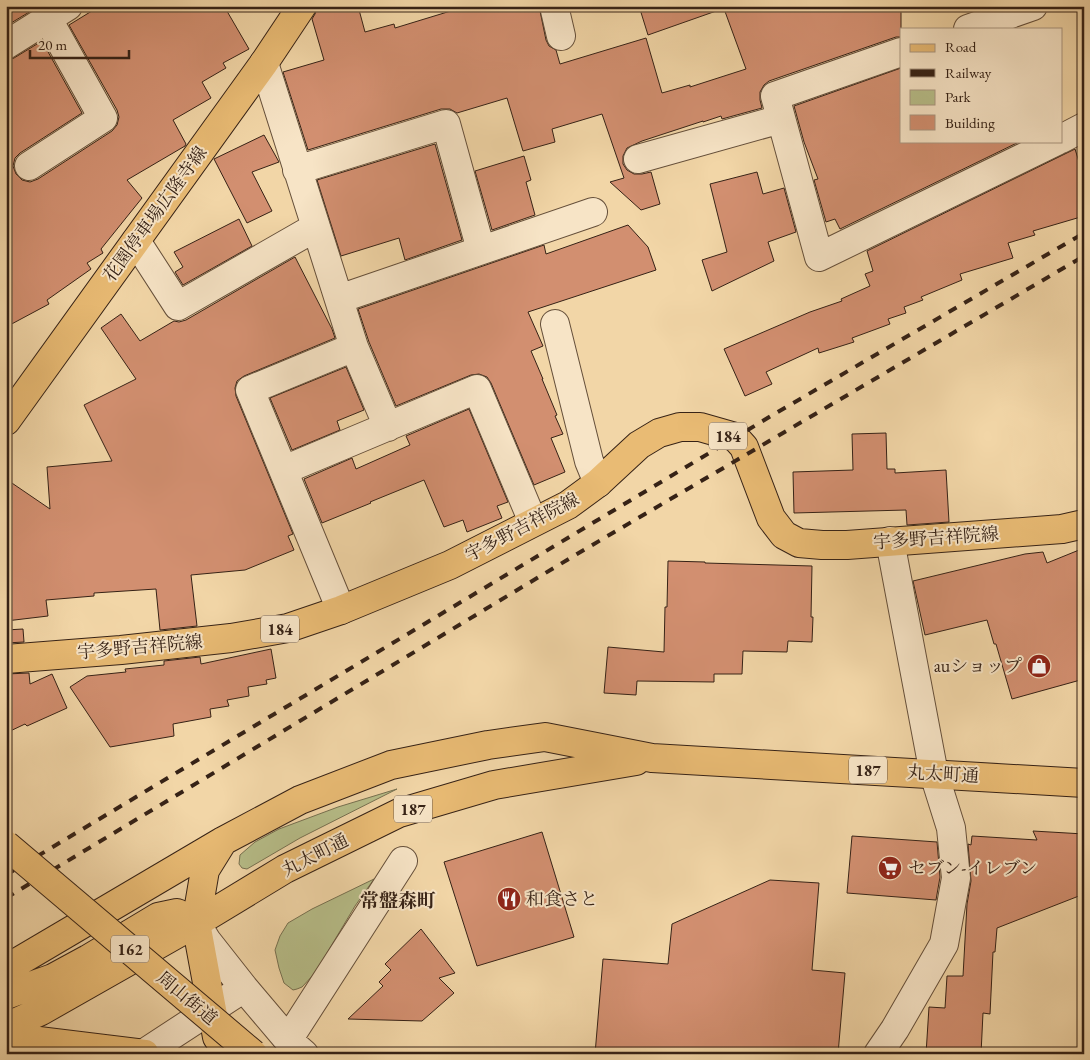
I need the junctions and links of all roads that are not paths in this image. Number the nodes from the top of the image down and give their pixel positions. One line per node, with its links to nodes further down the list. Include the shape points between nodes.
1 (302, 6): 9 (main road, 花園停車場広隆寺線)
2 (554, 6): 6 (street)
3 (1033, 6): 5 (street)
4 (58, 13): 7 (street); 15 (street, via 103,118)
5 (971, 28)
6 (561, 36)
7 (6, 45)
8 (900, 52): 10 (street, via 775,96)
9 (264, 63): 16 (street); 19 (main road, 花園停車場広隆寺線)
10 (781, 119): 13 (street, via 819,257); 14 (street)
11 (1084, 128): 12 (street)
12 (1062, 139)
13 (1055, 142)
14 (638, 159)
15 (29, 166)
16 (297, 170): 18 (street); 20 (street, via 446,124)
17 (593, 212): 20 (street)
18 (316, 226): 19 (street, via 178,306); 21 (street)
19 (136, 241): 24 (main road, 花園停車場広隆寺線)
20 (481, 250): 21 (street)
21 (339, 299): 23 (street)
22 (555, 324): 27 (street, via 589,461)
23 (354, 347): 25 (street); 26 (street, via 250,390)
24 (7, 416)
25 (388, 427): 26 (street); 28 (street, via 477,389)
26 (284, 470): 31 (street)
27 (598, 483): 28 (main road, 宇多野吉祥院線 / 184, via 568,505); 30 (main road, 宇多野吉祥院線 / 184, via 639,445 659,433 680,426 700,427 734,438 744,448 771,518 784,534 799,543 822,545)
28 (533, 522): 31 (main road, 宇多野吉祥院線 / 184, via 450,565)
29 (1084, 524): 30 (main road, 宇多野吉祥院線 / 184, via 1062,529)
30 (890, 541): 34 (street)
31 (342, 610): 32 (main road, 宇多野吉祥院線 / 184, via 288,628 231,638)
32 (6, 659)
33 (652, 758): 34 (main road, 丸太町通 / 187); 36 (main road, 丸太町通 / 187, via 545,737 488,745 391,765 300,800); 39 (main road, 丸太町通 / 187, via 494,785 399,813 285,869)
34 (934, 774): 35 (main road, 丸太町通 / 187); 50 (street, via 951,828 956,878 944,944 896,1029)
35 (1084, 782)
36 (223, 841): 39 (main road, via 205,870); 40 (main road, 丸太町通 / 187)
37 (6, 845): 49 (main road, 周山街道 / 162, bridge)
38 (403, 862): 46 (street)
39 (196, 923): 41 (street); 42 (main road, via 177,914 158,917 53,978); 43 (main road); 44 (main road, 丸太町通 / 187, via 41,1012)
40 (6, 968)
41 (244, 988): 43 (street); 46 (street)
42 (6, 995)
43 (212, 1009): 47 (street); 48 (main road, via 218,1037)
44 (6, 1027)
45 (6, 1038): 47 (main road)
46 (296, 1047)
47 (144, 1054)
48 (228, 1054)
49 (253, 1054)
50 (878, 1054)

